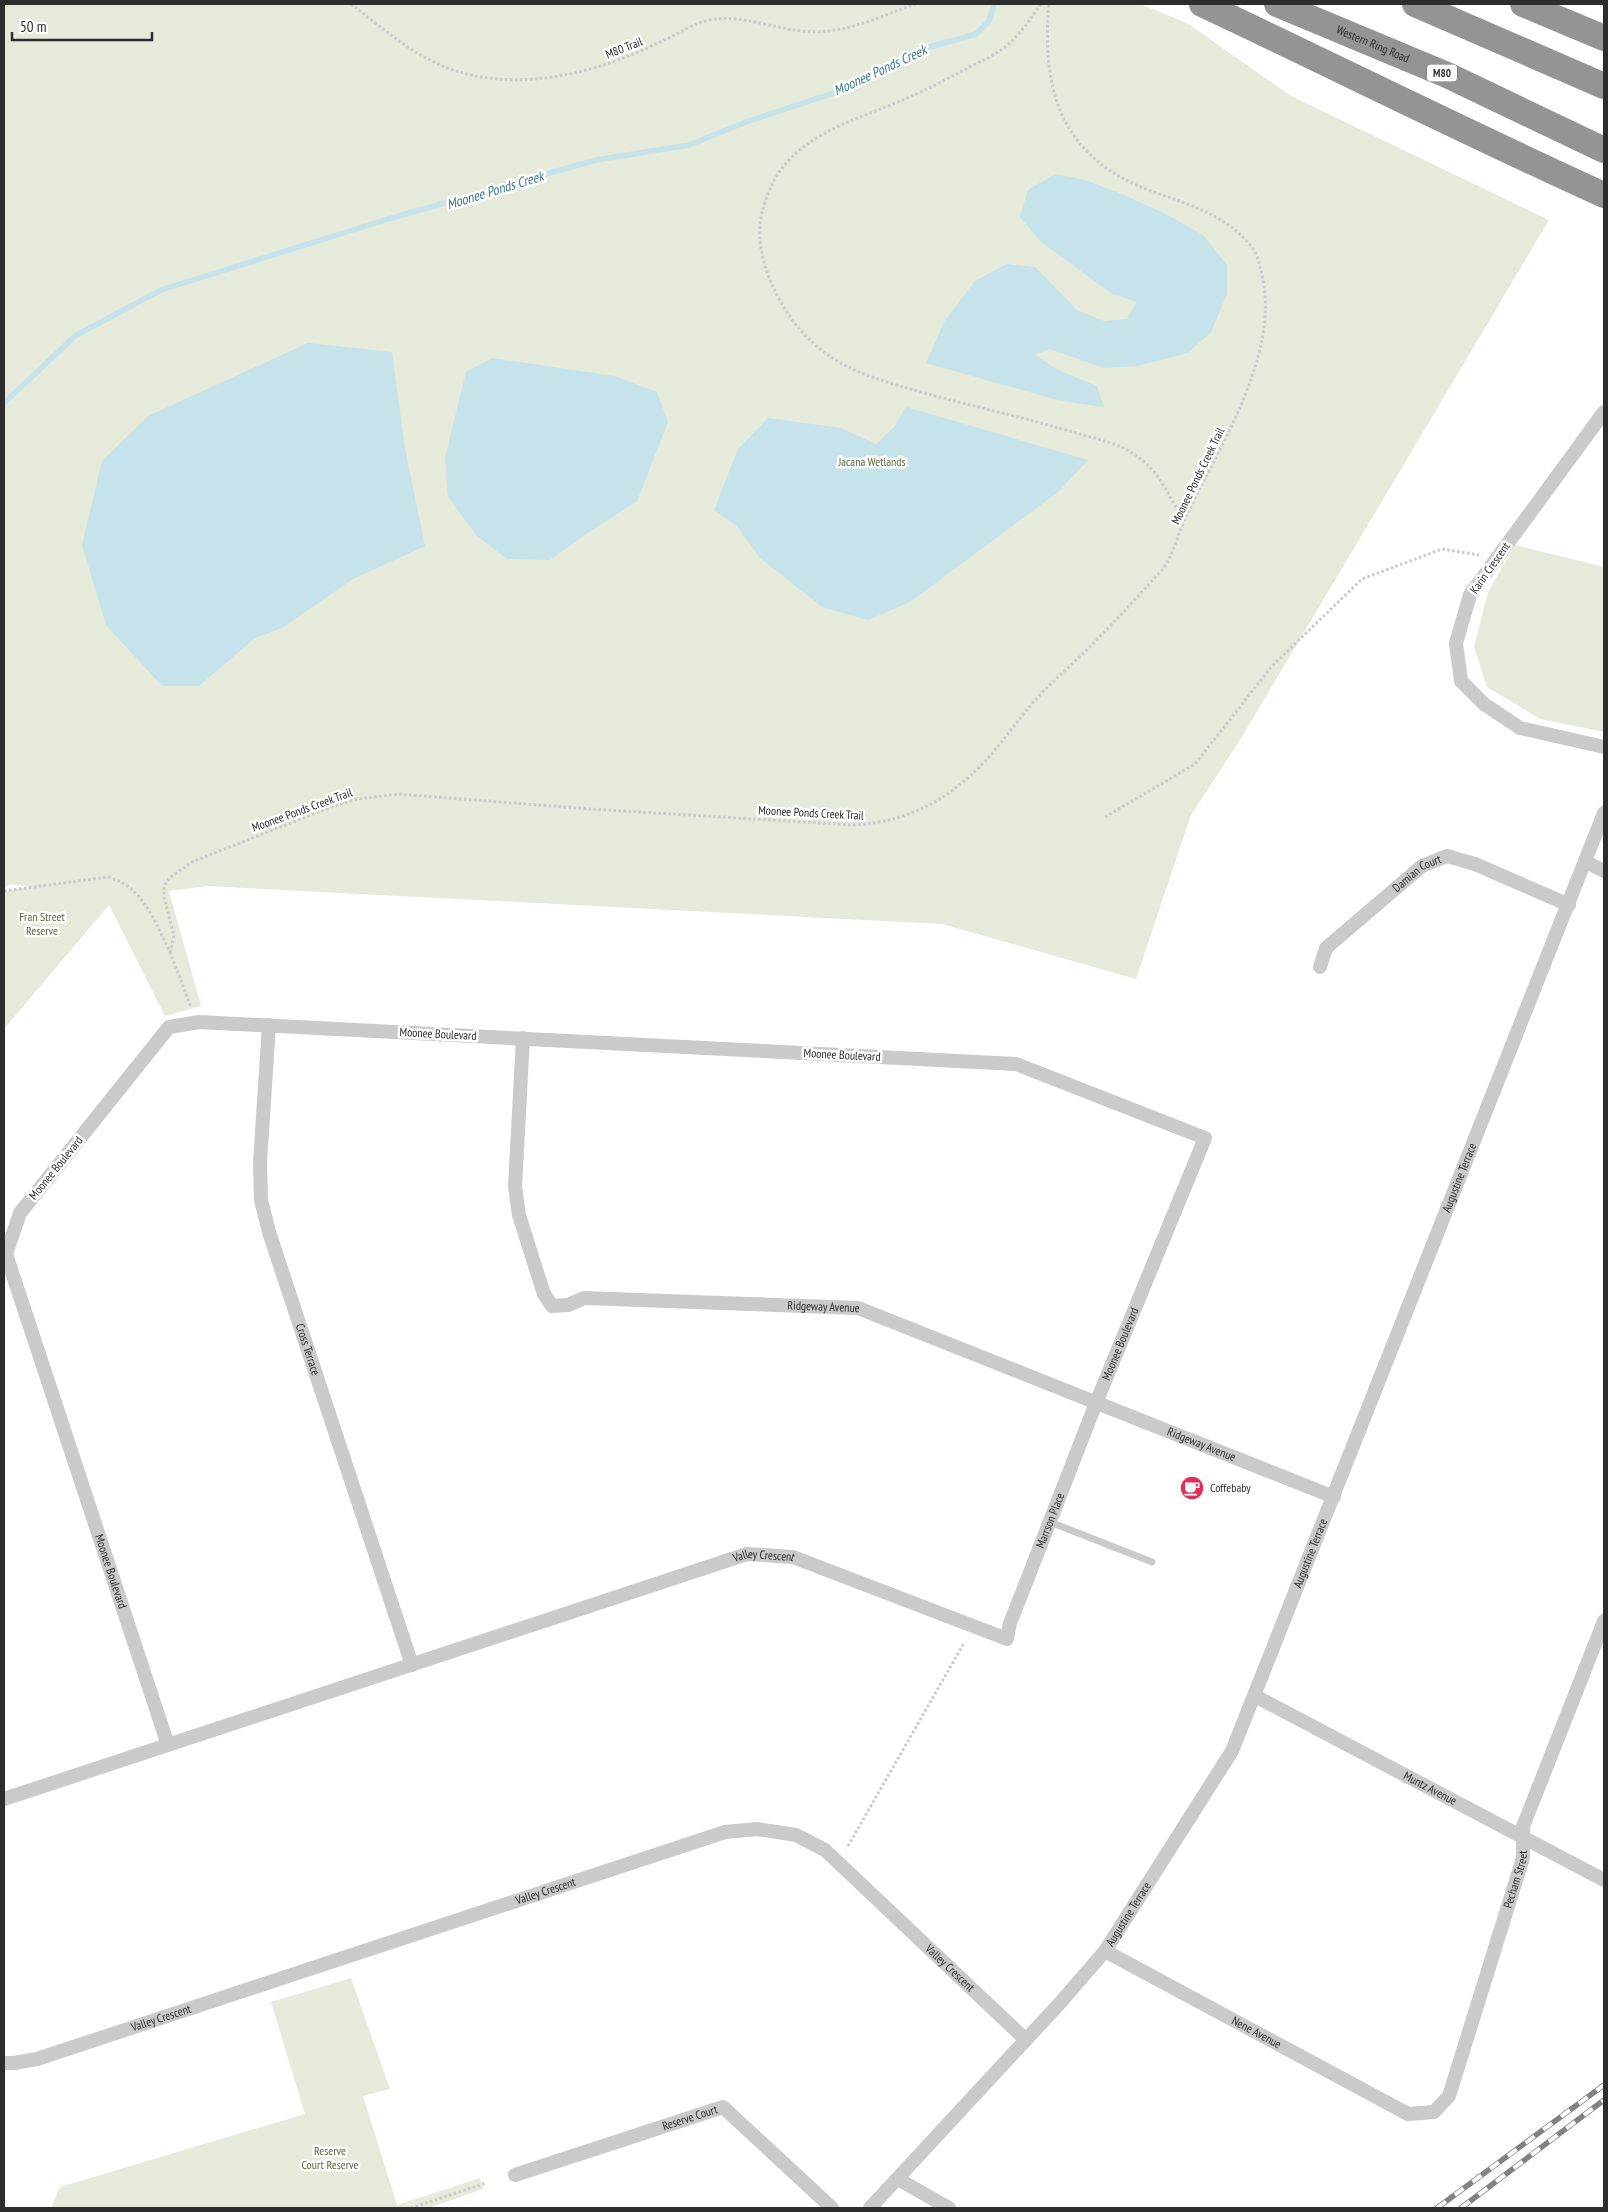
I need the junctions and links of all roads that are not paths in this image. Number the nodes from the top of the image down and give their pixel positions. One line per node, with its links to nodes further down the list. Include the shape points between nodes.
1 (1202, 4): 8 (highway)
2 (1277, 4): 7 (highway, Western Ring Road / M80, via 1447,75)
3 (1415, 4): 6 (highway)
4 (1523, 4): 5 (highway)
5 (1604, 38)
6 (1604, 86)
7 (1604, 150)
8 (1604, 195)
9 (1604, 412): 10 (street, Karin Crescent, via 1470,595 1456,643 1461,681 1484,704 1520,728)
10 (1604, 746)
11 (1604, 813): 12 (street, Augustine Terrace)
12 (1586, 862): 13 (street); 14 (street, Augustine Terrace)
13 (1604, 871)
14 (1569, 905): 15 (street, Damian Court, via 1475,864 1447,856 1422,866 1326,948); 19 (street, Augustine Terrace)
15 (1320, 968)
16 (268, 1025): 17 (street, Moonee Boulevard); 24 (street, Cross Terrace, via 260,1162 261,1200); 26 (street, Moonee Boulevard, via 199,1022 169,1027 20,1212 6,1254)
17 (523, 1038): 18 (street, Ridgeway Avenue, via 515,1186 519,1216 534,1266 552,1306 568,1305 584,1298 858,1308); 18 (street, Moonee Boulevard, via 1016,1064 1205,1138)
18 (1096, 1403): 19 (street, Ridgeway Avenue); 20 (street, Marrson Place)
19 (1334, 1497): 25 (street, Augustine Terrace)
20 (1050, 1522): 21 (lane); 23 (street, Marrson Place, via 1010,1623)
21 (1152, 1562)
22 (1604, 1621): 28 (street, Pecham Street, via 1526,1819)
23 (1007, 1639): 24 (street, Valley Crescent, via 793,1557 747,1554)
24 (412, 1665): 26 (street, Valley Crescent)
25 (1255, 1696): 28 (street, Muntz Avenue); 30 (street, Augustine Terrace, via 1232,1751)
26 (168, 1745): 27 (street, Valley Crescent)
27 (4, 1799)
28 (1524, 1839): 29 (street, Muntz Avenue); 33 (street, Pecham Street, via 1523,1858 1449,2096 1434,2112)
29 (1604, 1880)
30 (1105, 1951): 31 (street, Augustine Terrace); 33 (street, Nene Avenue)
31 (1026, 2040): 32 (street, Valley Crescent, via 825,1850 796,1835 757,1828 715,1835 37,2059); 35 (street, Augustine Terrace)
32 (4, 2063)
33 (1408, 2114)
34 (515, 2175): 36 (street, Reserve Court, via 722,2107)
35 (898, 2179): 37 (street, Augustine Terrace); 38 (street)
36 (832, 2208)
37 (870, 2208)
38 (949, 2208)

